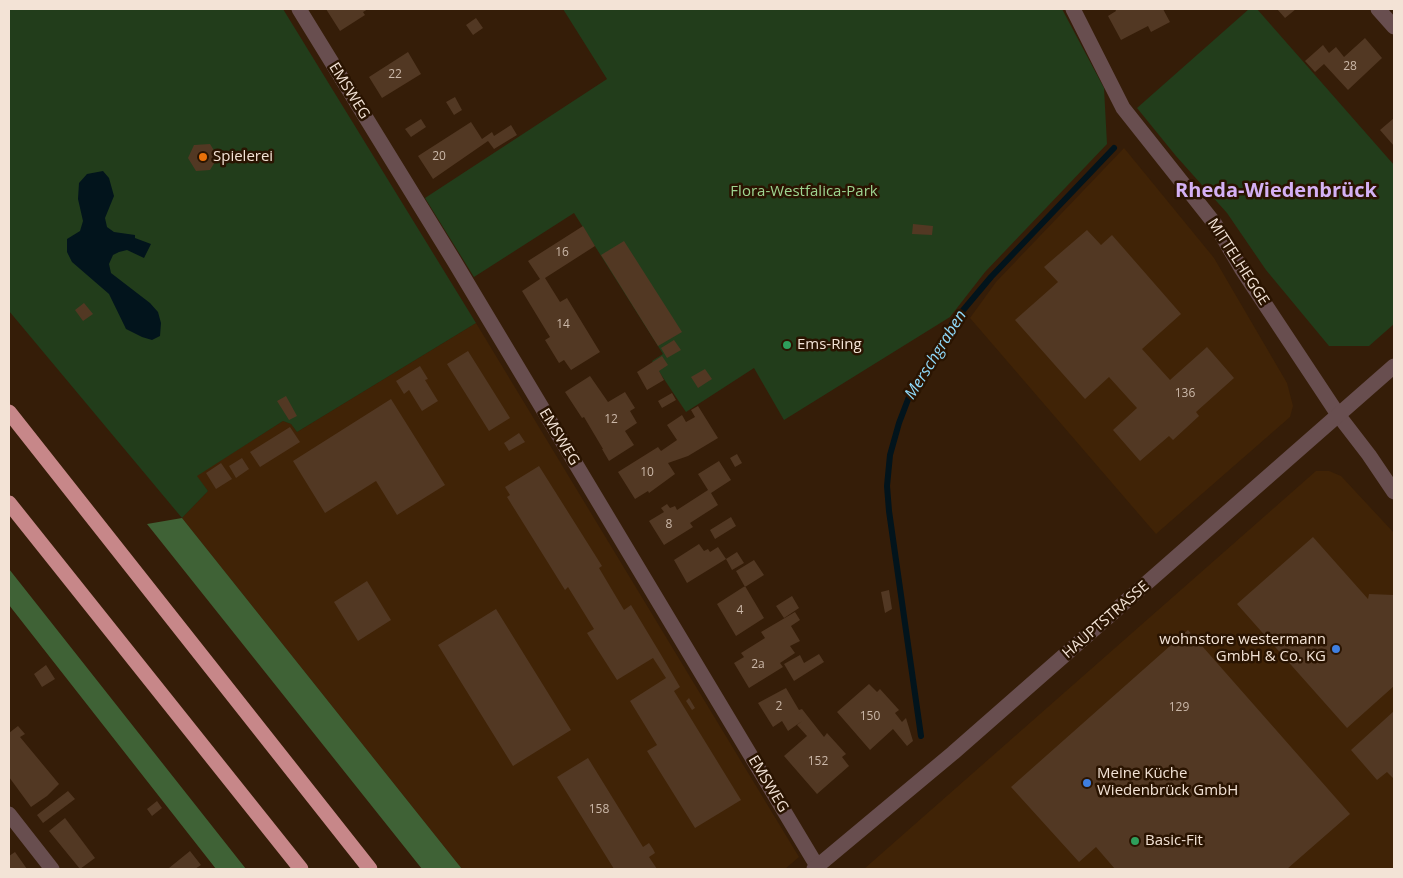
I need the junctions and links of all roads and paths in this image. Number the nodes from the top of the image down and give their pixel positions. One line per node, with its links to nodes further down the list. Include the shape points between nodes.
1 (299, 9): 11 (street, EMSWEG, via 454,261)
2 (1073, 9): 7 (street, MITTELHEGGE, via 1124,108 1215,224)
3 (1378, 9): 4 (street)
4 (1394, 27)
5 (1394, 366): 7 (street, HAUPTSTRASSE)
6 (9, 412): 14 (highway)
7 (1339, 416): 8 (street, MITTELHEGGE); 11 (street, HAUPTSTRASSE, via 953,753)
8 (1394, 492)
9 (9, 503): 13 (highway)
10 (9, 814): 12 (street)
11 (816, 868)
12 (52, 869)
13 (301, 869)
14 (370, 869)

